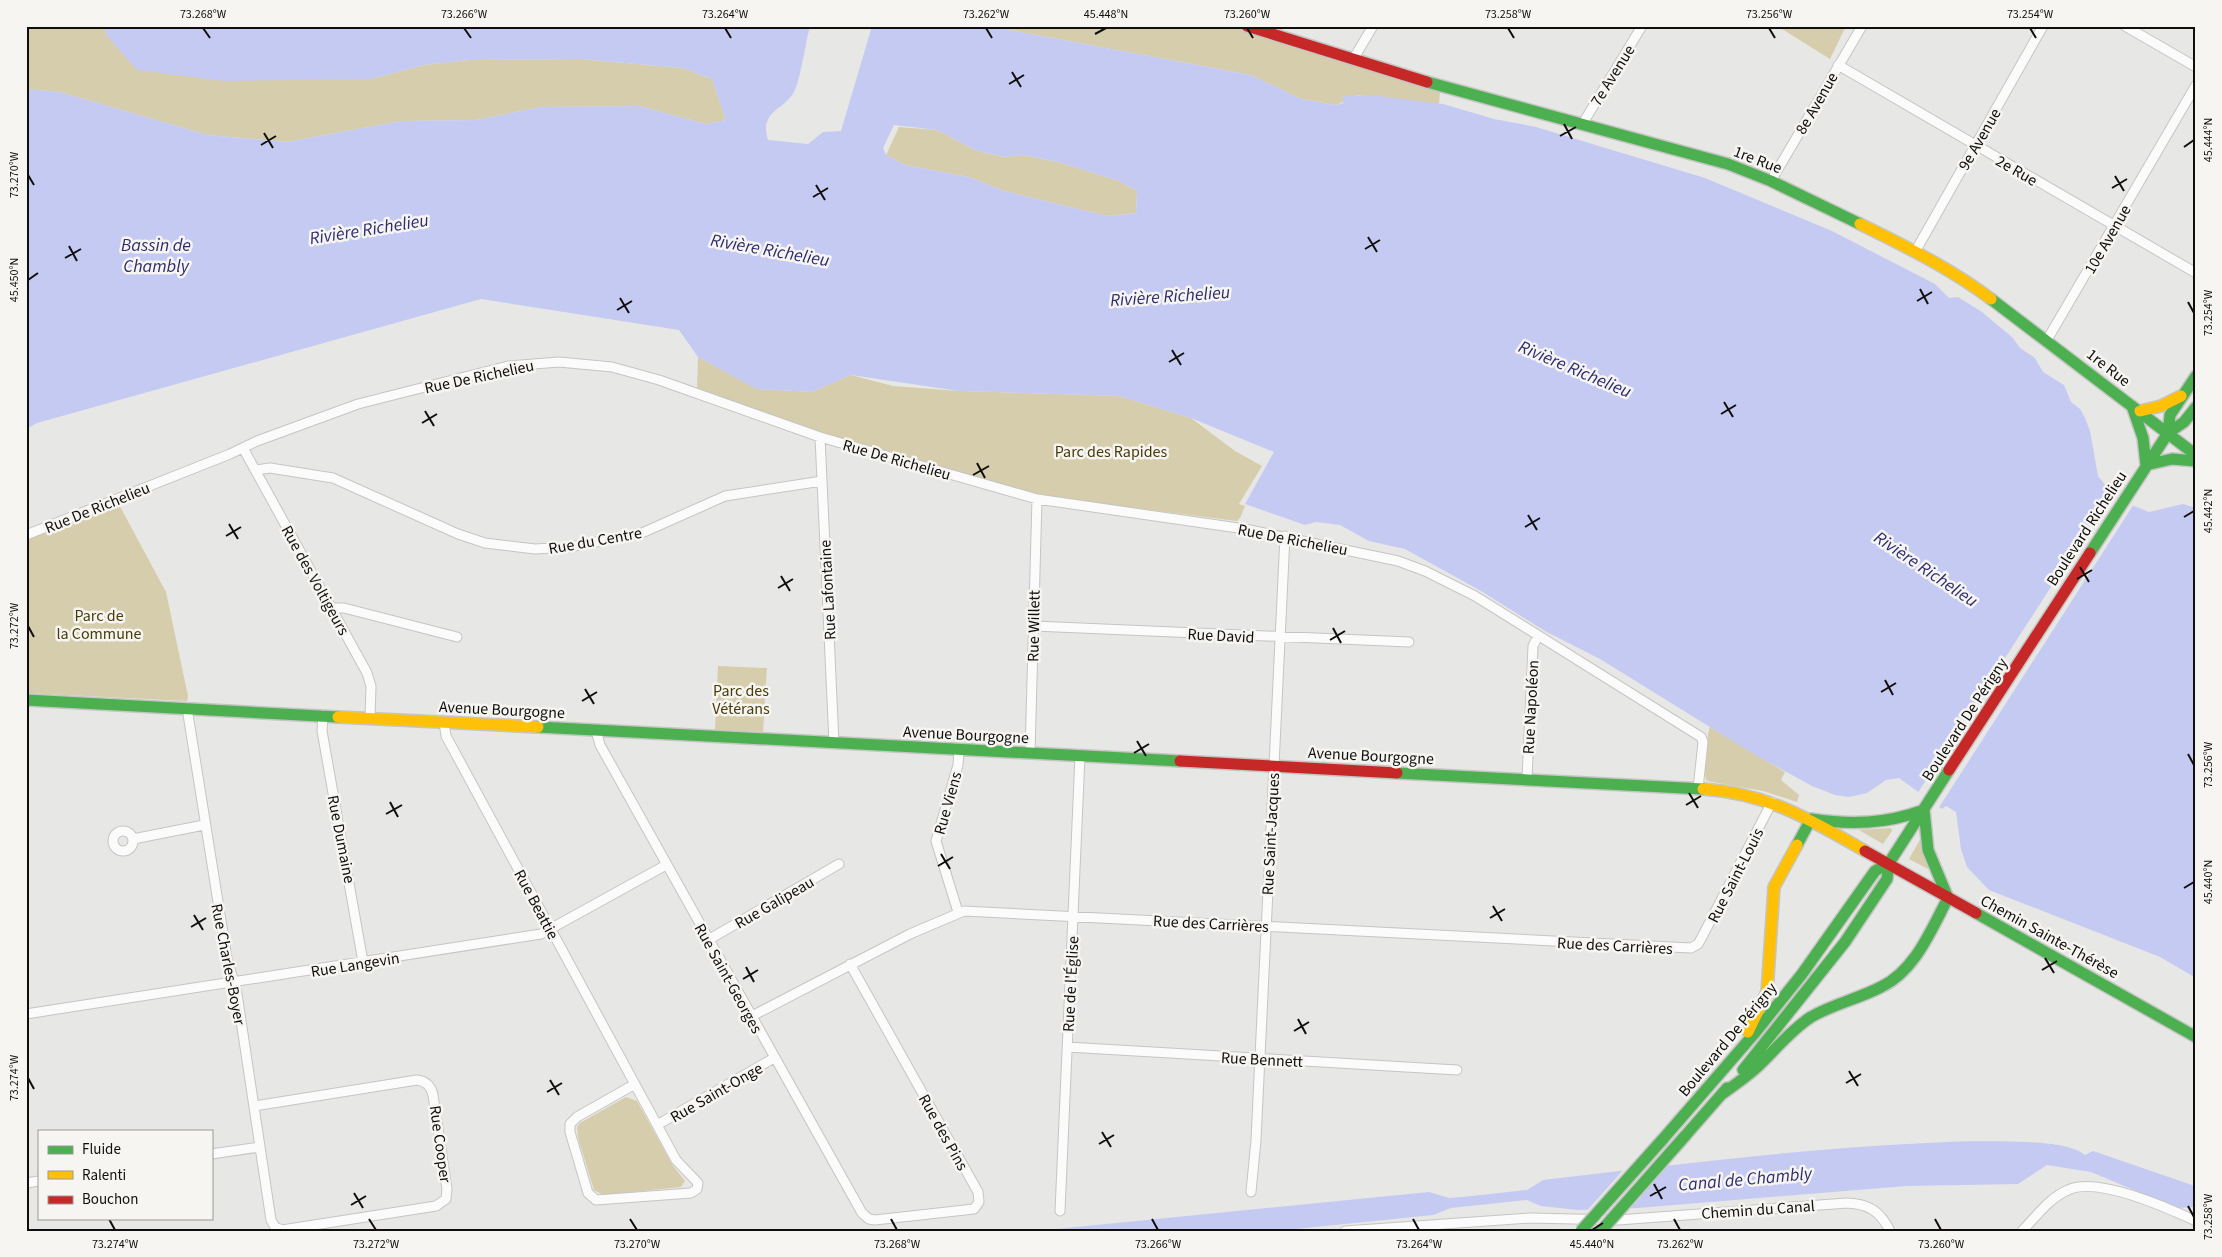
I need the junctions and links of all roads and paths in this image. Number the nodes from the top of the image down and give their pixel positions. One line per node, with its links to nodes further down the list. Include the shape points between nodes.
1 (1247, 26): 7 (street, 1re Rue)
2 (1373, 26): 7 (street)
3 (1642, 26): 11 (street, 7e Avenue)
4 (1862, 26): 8 (street, 8e Avenue)
5 (2043, 26): 12 (street, 9e Avenue)
6 (2125, 26): 9 (street)
7 (1354, 58): 11 (street, 1re Rue, via 1436,85)
8 (1838, 65): 12 (street, 2e Rue); 13 (street, 8e Avenue)
9 (2196, 67)
10 (2196, 85): 14 (street, 10e Avenue)
11 (1583, 123): 13 (street, 1re Rue, via 1728,164)
12 (1975, 146): 14 (street, 2e Rue); 15 (street, 9e Avenue)
13 (1771, 180): 15 (street, 1re Rue)
14 (2115, 226): 16 (street, 2e Rue); 17 (street, 10e Avenue)
15 (1915, 252): 17 (street, 1re Rue, via 1982,291)
16 (2196, 273)
17 (2047, 340): 21 (street, 1re Rue)
18 (2196, 376): 19 (street, Boulevard Richelieu)
19 (2184, 395): 21 (street, via 2161,406); 22 (street, Boulevard Richelieu, via 2170,415)
20 (2196, 407): 22 (street, Boulevard Richelieu, via 2184,422)
21 (2136, 408): 22 (street, 1re Rue); 27 (street)
22 (2168, 433): 25 (street, 1re Rue); 27 (street, Boulevard Richelieu)
23 (820, 437): 24 (street, Rue De Richelieu, via 625,370 589,363 545,362 508,366 358,404); 29 (street, Rue Lafontaine); 30 (street, Rue De Richelieu)
24 (243, 448): 28 (street, Rue des Voltigeurs); 31 (street, Rue De Richelieu)
25 (2196, 455)
26 (2196, 461): 27 (street, via 2172,459)
27 (2146, 465): 39 (street, Boulevard Richelieu)
28 (256, 470): 29 (street, Rue du Centre, via 270,468 333,478 458,534 485,543 535,550 570,547 642,533 725,496); 33 (street, Rue des Voltigeurs)
29 (822, 482): 46 (street, Rue Lafontaine)
30 (1036, 499): 32 (street, Rue De Richelieu); 34 (street, Rue Willett)
31 (26, 535)
32 (1285, 536): 35 (street, Rue De Richelieu, via 1414,566 1475,596); 37 (street, Rue Saint-Jacques)
33 (331, 608): 36 (street, via 344,608); 43 (street, Rue des Voltigeurs, via 370,679)
34 (1034, 626): 37 (street, Rue David); 48 (street, Rue Willett)
35 (1538, 636): 51 (street, Rue Napoléon, via 1533,646); 52 (street, Rue De Richelieu, via 1701,737)
36 (457, 637)
37 (1280, 638): 38 (street, Rue David); 50 (street, Rue Saint-Jacques)
38 (1409, 642)
39 (2033, 642): 54 (street, Boulevard De Périgny)
40 (26, 700): 41 (street, Avenue Bourgogne)
41 (187, 708): 42 (street, Avenue Bourgogne); 56 (street, Rue Charles-Boyer)
42 (323, 715): 43 (street, Avenue Bourgogne); 68 (street, Rue Dumaine, via 322,731)
43 (370, 718): 44 (street, Avenue Bourgogne)
44 (444, 722): 45 (street, Avenue Bourgogne); 65 (street, Rue Beattie, via 446,736)
45 (596, 730): 46 (street, Avenue Bourgogne); 60 (street, Rue Saint-Georges, via 600,745)
46 (834, 743): 47 (street, Avenue Bourgogne)
47 (959, 750): 48 (street, Avenue Bourgogne); 62 (street, Rue Viens, via 958,765 936,841)
48 (1030, 753): 49 (street, Avenue Bourgogne)
49 (1080, 756): 50 (street, Avenue Bourgogne); 63 (street, Rue de l'Église)
50 (1274, 766): 51 (street, Avenue Bourgogne); 64 (street, Rue Saint-Jacques)
51 (1528, 779): 52 (street, Avenue Bourgogne)
52 (1698, 788): 53 (street, Avenue Bourgogne)
53 (1772, 802): 55 (street, Avenue Bourgogne); 67 (street, Rue Saint-Louis)
54 (1924, 810): 55 (street, via 1894,821 1871,824); 58 (street, Boulevard De Périgny); 61 (street, via 1930,857)
55 (1811, 819): 58 (street, Avenue Bourgogne); 75 (street, via 1774,887 1767,992)
56 (204, 825): 57 (street); 70 (street, Rue Charles-Boyer, via 227,958)
57 (133, 839)
58 (1889, 863): 61 (street, Chemin Sainte-Thérèse); 75 (street, Boulevard De Périgny, via 1875,871 1802,974); 80 (street, Boulevard De Périgny, via 1888,879 1845,942)
59 (839, 864): 66 (street, Rue Galipeau)
60 (666, 865): 65 (street, Rue Langevin); 66 (street, Rue Saint-Georges)
61 (1948, 898): 73 (street, Chemin Sainte-Thérèse); 80 (street, via 1917,954 1902,973 1882,987 1831,1006 1810,1018 1754,1070)
62 (958, 912): 63 (street, Rue des Carrières); 69 (street, Rue des Carrières)
63 (1073, 916): 64 (street, Rue des Carrières); 74 (street, Rue de l'Église)
64 (1266, 926): 67 (street, Rue des Carrières, via 1680,948); 77 (street, Rue Saint-Jacques)
65 (551, 930): 68 (street, Rue Langevin, via 529,937); 79 (street, Rue Beattie)
66 (708, 940): 72 (street, Rue Saint-Georges)
67 (1695, 946)
68 (363, 962): 70 (street, Rue Langevin)
69 (850, 964): 72 (street, Rue des Carrières); 87 (street, Rue des Pins, via 979,1197 977,1207 967,1211)
70 (235, 982): 71 (street, Rue Langevin); 81 (street, Rue Charles-Boyer)
71 (26, 1014)
72 (752, 1016): 76 (street, Rue Saint-Georges)
73 (2196, 1037)
74 (1067, 1047): 77 (street, Rue Bennett); 86 (street, Rue de l'Église)
75 (1734, 1057): 91 (street, Boulevard De Périgny, bridge)
76 (774, 1058): 82 (street, Rue Saint-Onge); 87 (street, Rue Saint-Georges, via 860,1210)
77 (1259, 1059): 78 (street, Rue Bennett); 85 (street, Rue Saint-Jacques)
78 (1457, 1070)
79 (636, 1084): 82 (street, Rue Beattie); 82 (street, Rue Beattie, via 570,1124 586,1184 593,1198 614,1200 686,1193 697,1189 696,1179 680,1165)
80 (1722, 1094): 92 (street, Boulevard De Périgny, bridge)
81 (254, 1106): 83 (street, Rue Charles-Boyer); 88 (street, Rue Cooper, via 417,1080 429,1085 448,1193 436,1206 282,1230)
82 (657, 1125)
83 (260, 1147): 84 (street); 88 (street, Rue Charles-Boyer)
84 (212, 1154)
85 (1251, 1192)
86 (1060, 1211)
87 (871, 1219)
88 (271, 1220)
89 (2196, 1221): 94 (street, via 2128,1195 2101,1188 2078,1187 2056,1197)
90 (1345, 1231): 93 (street, Chemin du Canal, via 1527,1218 1618,1220 1847,1203 1873,1209)
91 (1581, 1231)
92 (1601, 1231)
93 (1890, 1231)
94 (2022, 1231)

